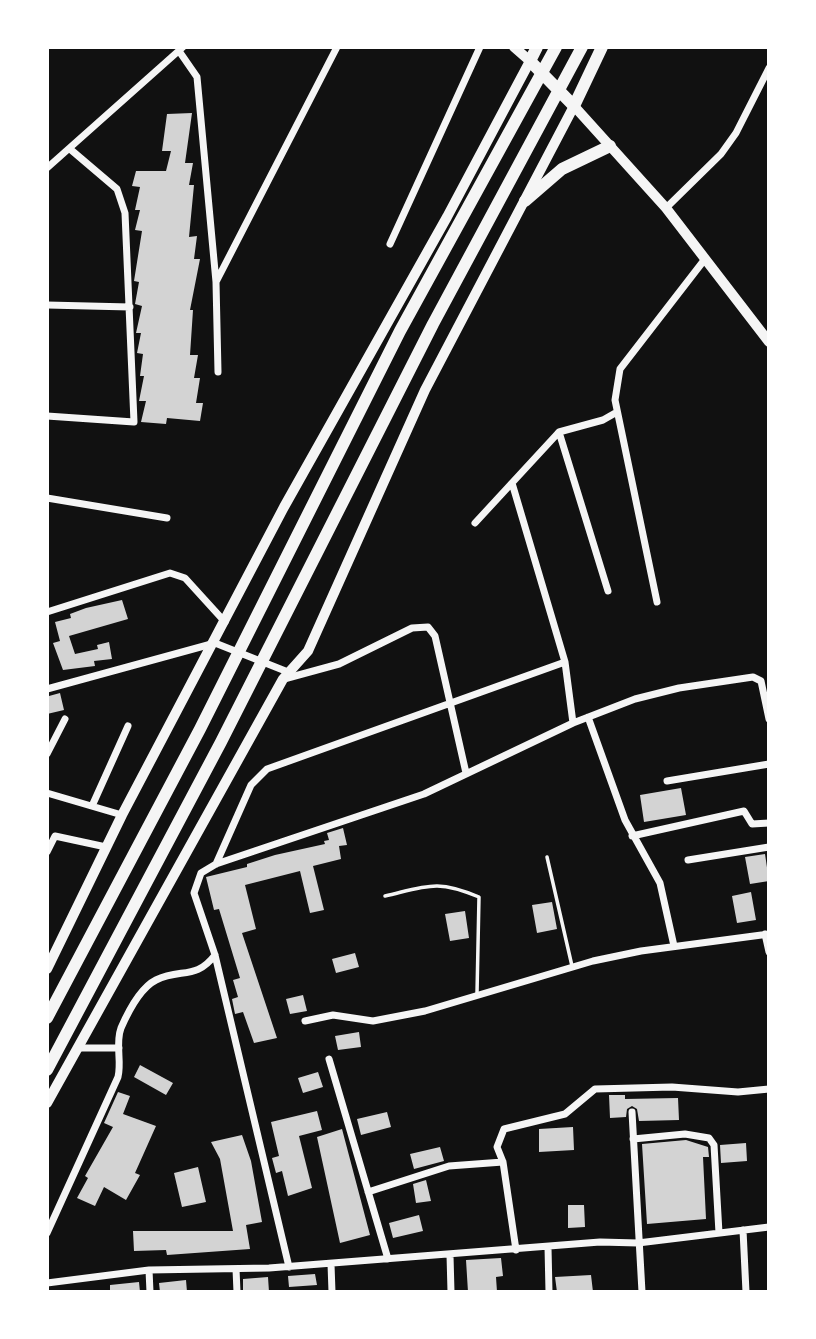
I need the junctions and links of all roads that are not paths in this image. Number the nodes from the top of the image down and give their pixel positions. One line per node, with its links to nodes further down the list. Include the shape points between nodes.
1 (337, 47): 19 (street)
2 (480, 47): 17 (street)
3 (514, 47): 9 (main road)
4 (537, 47): 9 (highway)
5 (556, 47): 69 (highway, via 400,331 200,729)
6 (582, 47): 74 (highway, via 433,324 221,742)
7 (602, 47): 11 (highway)
8 (181, 49): 13 (street); 19 (street, via 197,77)
9 (530, 61): 11 (highway); 34 (main road)
10 (769, 68): 16 (street, via 728,144)
11 (574, 106): 12 (main road); 15 (main road)
12 (610, 146): 15 (highway, via 562,169); 16 (main road)
13 (70, 149): 14 (street); 21 (street, via 117,189 125,213)
14 (47, 169)
15 (525, 201): 37 (main road, via 425,390 308,651)
16 (666, 208): 18 (main road)
17 (390, 244)
18 (705, 259): 22 (main road); 24 (street, via 620,369)
19 (216, 282): 23 (street)
20 (47, 305): 21 (street)
21 (130, 307): 25 (street, via 134,422)
22 (769, 342)
23 (218, 372)
24 (617, 412): 26 (street); 32 (street)
25 (47, 416)
26 (559, 432): 27 (street); 31 (street)
27 (512, 483): 30 (street); 36 (street)
28 (47, 498): 29 (street)
29 (167, 518)
30 (475, 523)
31 (608, 591)
32 (657, 602)
33 (47, 612): 34 (street, via 170,573 184,578)
34 (225, 622): 35 (main road)
35 (215, 643): 37 (street); 38 (street); 52 (main road)
36 (565, 662): 39 (street); 44 (street)
37 (286, 675): 39 (street, via 339,664 422,626 435,636); 71 (main road)
38 (47, 689)
39 (450, 701): 48 (street); 60 (street, via 267,769 251,785)
40 (767, 706): 41 (street, via 761,681 745,676 635,699); 43 (street)
41 (587, 717): 44 (street); 54 (street)
42 (65, 719): 46 (street)
43 (769, 719)
44 (573, 723): 48 (street)
45 (128, 726): 51 (street)
46 (47, 754)
47 (769, 764): 49 (street)
48 (466, 774): 60 (street, via 424,794)
49 (667, 781)
50 (47, 793): 51 (street)
51 (92, 806): 52 (street)
52 (122, 815): 55 (main road)
53 (769, 823): 54 (street, via 752,824 744,811)
54 (632, 836): 63 (street, via 660,883)
55 (107, 847): 57 (street, via 55,836); 67 (main road)
56 (769, 847): 59 (street)
57 (47, 852)
58 (547, 857): 66 (lane)
59 (688, 860)
60 (216, 864): 65 (street, via 201,873 194,893)
61 (384, 896): 68 (lane, via 436,884 478,897)
62 (767, 934): 63 (street); 64 (street)
63 (674, 946): 66 (street)
64 (769, 952)
65 (215, 955): 72 (street, via 205,968 169,976 145,988 121,1028); 91 (street)
66 (572, 967): 68 (street)
67 (47, 969)
68 (477, 995): 70 (street, via 373,1021 333,1015)
69 (47, 1018)
70 (305, 1021)
71 (77, 1048): 72 (street); 76 (main road)
72 (119, 1048): 83 (street, via 118,1077)
73 (329, 1059): 80 (street)
74 (47, 1070)
75 (769, 1089): 79 (street, via 594,1089 565,1114 503,1129 497,1147)
76 (47, 1103)
77 (632, 1112): 78 (street)
78 (633, 1139): 84 (street, via 685,1134 709,1138 714,1145); 85 (street)
79 (503, 1162): 80 (street, via 449,1166); 87 (street)
80 (368, 1192): 89 (street)
81 (769, 1227): 82 (street)
82 (743, 1230): 84 (street); 101 (street)
83 (47, 1233)
84 (719, 1233): 85 (street)
85 (638, 1242): 86 (street); 100 (street)
86 (548, 1247): 87 (street); 99 (street)
87 (516, 1250): 88 (street)
88 (450, 1255): 89 (street); 98 (street)
89 (388, 1259): 90 (street)
90 (331, 1264): 91 (street); 97 (street)
91 (289, 1267): 92 (street)
92 (236, 1269): 93 (street); 96 (street)
93 (149, 1270): 94 (street); 95 (street)
94 (47, 1283)
95 (150, 1292)
96 (237, 1292)
97 (332, 1292)
98 (451, 1292)
99 (549, 1292)
100 (642, 1292)
101 (746, 1292)

